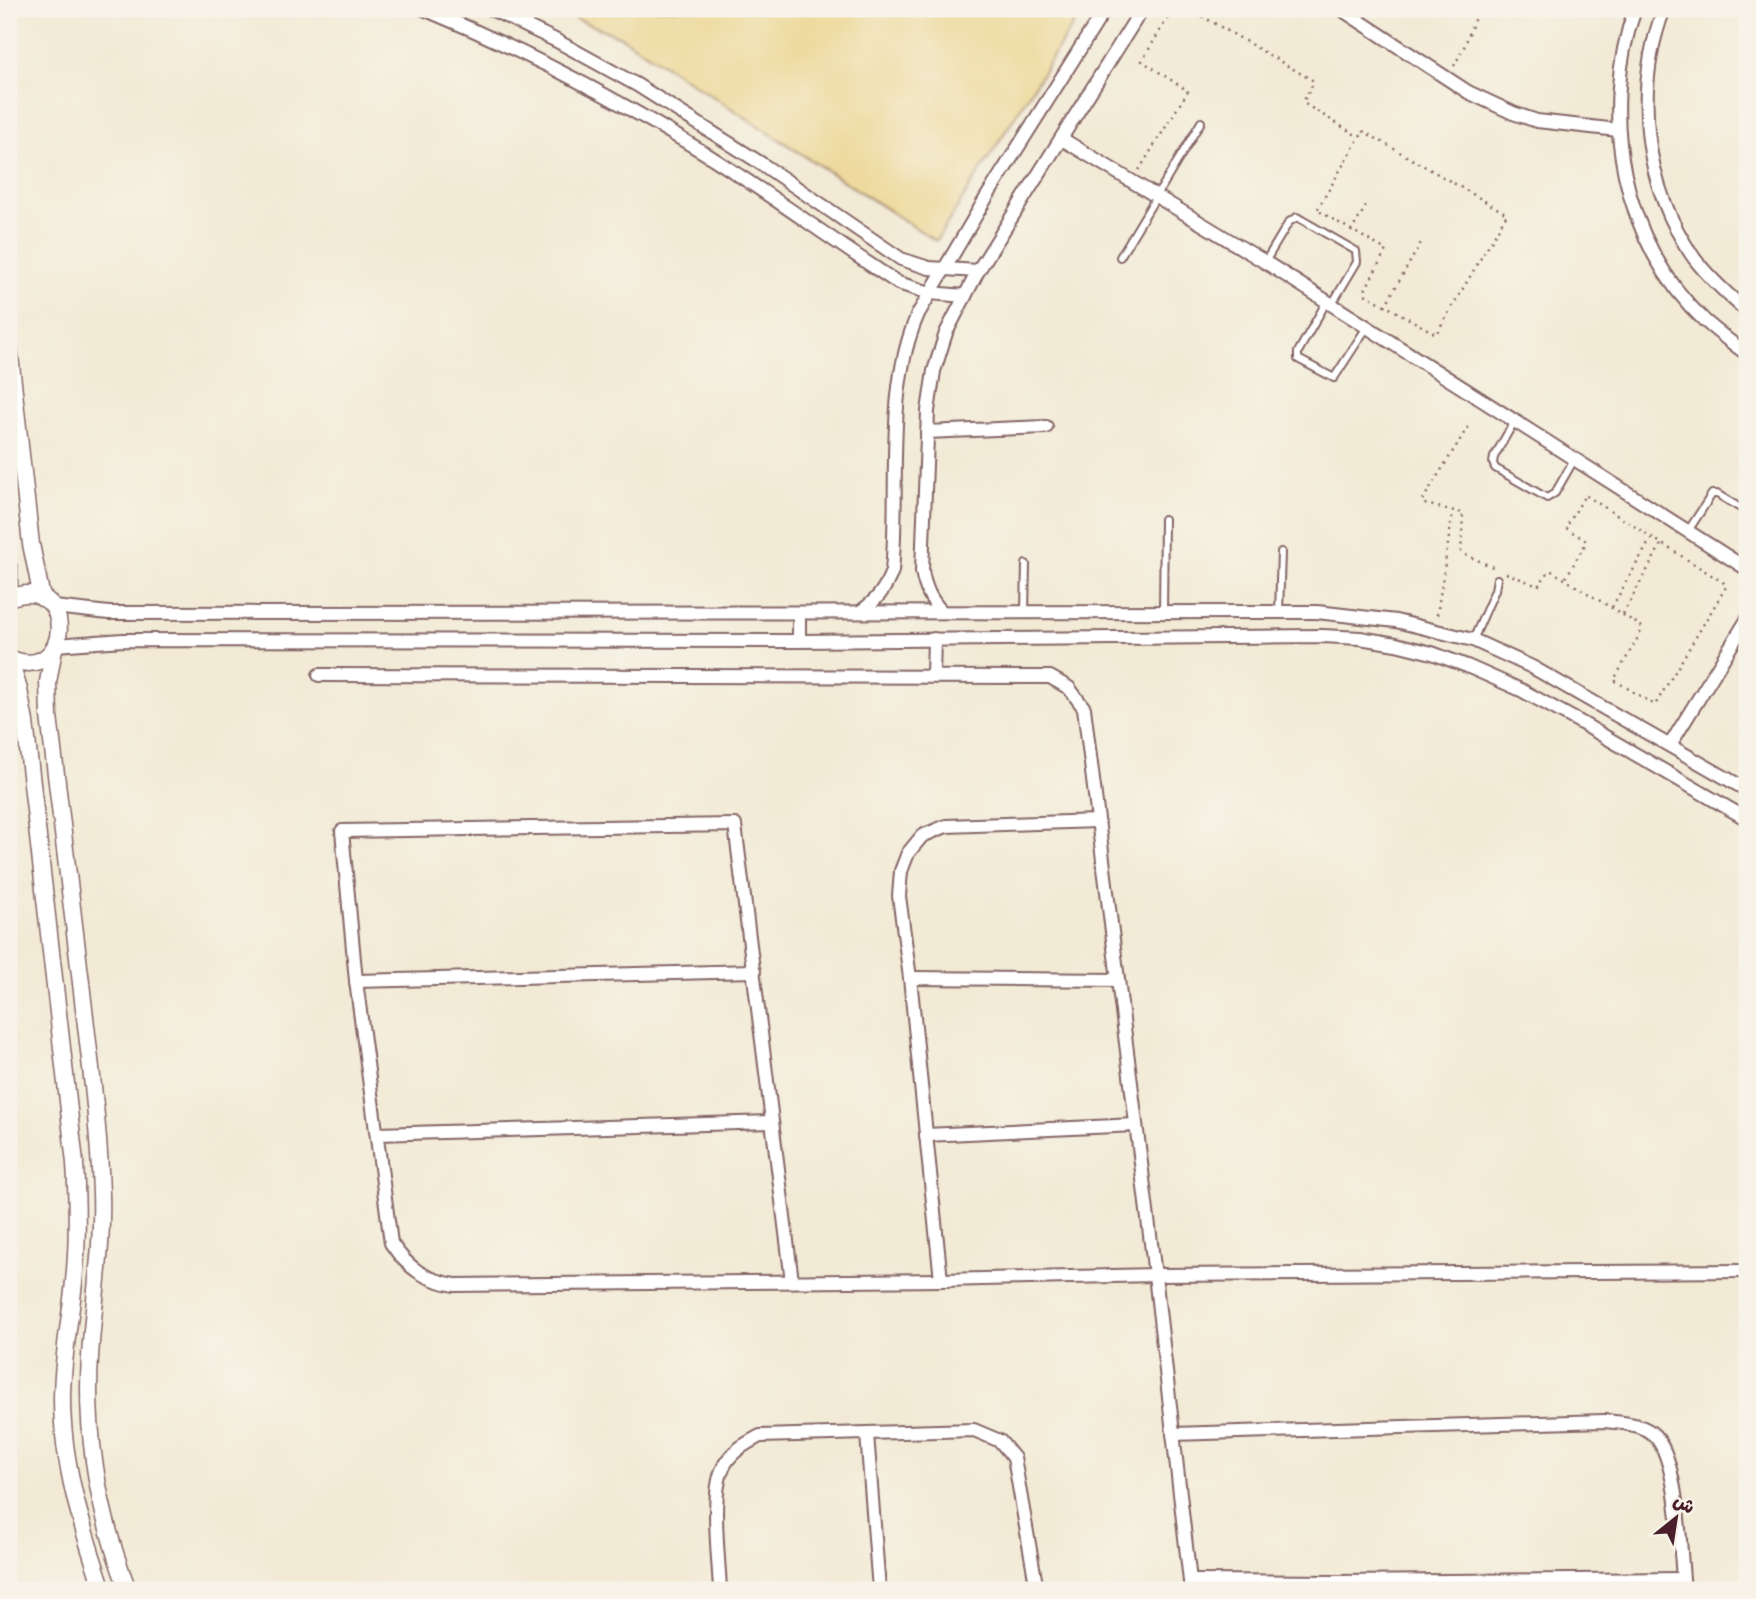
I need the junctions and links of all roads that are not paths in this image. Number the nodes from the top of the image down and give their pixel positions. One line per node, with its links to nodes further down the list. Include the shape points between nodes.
1 (424, 9): 16 (street, via 626,106 898,283)
2 (491, 9): 14 (street, via 637,85 901,259)
3 (1105, 9): 14 (street)
4 (1142, 9): 10 (street)
5 (1341, 9): 9 (street, via 1490,104 1537,121)
6 (1664, 9): 19 (street, via 1648,88 1647,133 1655,178 1671,220 1695,259)
7 (1631, 10): 9 (street, via 1620,68)
8 (1202, 121): 11 (lane)
9 (1618, 130): 22 (street, via 1624,172 1653,251 1704,320)
10 (1062, 139): 11 (street); 15 (street)
11 (1157, 196): 12 (lane); 13 (street)
12 (1121, 257)
13 (1265, 262): 18 (street); 18 (lane, via 1289,222 1297,217 1356,251 1357,262)
14 (944, 269): 15 (street); 16 (street)
15 (978, 271): 17 (street)
16 (930, 293): 17 (street); 38 (street, via 911,329 900,379 892,571 875,602)
17 (965, 296): 25 (street, via 939,352)
18 (1329, 303): 20 (street); 20 (lane, via 1298,359 1334,378)
19 (1747, 311)
20 (1367, 327): 23 (street)
21 (9, 347): 36 (street, via 31,544)
22 (1747, 354)
23 (1515, 420): 26 (street); 26 (lane, via 1493,460 1495,468 1547,498 1555,493)
24 (1046, 428): 25 (street)
25 (927, 432): 39 (street, via 922,571 925,587)
26 (1575, 458): 29 (street)
27 (1747, 512): 29 (lane, via 1712,494)
28 (1164, 519): 41 (lane)
29 (1688, 531): 33 (street)
30 (1281, 552): 42 (lane)
31 (1026, 564): 40 (lane)
32 (9, 568): 35 (street)
33 (1747, 569)
34 (1497, 579): 47 (lane)
35 (9, 598): 36 (street, via 32,594)
36 (48, 603): 37 (street, via 109,613); 49 (street, via 61,626)
37 (799, 612): 38 (street); 48 (street)
38 (860, 612): 39 (street)
39 (942, 612): 43 (street)
40 (1025, 612): 41 (street); 43 (street)
41 (1163, 612): 42 (street)
42 (1279, 612): 47 (street, via 1356,615)
43 (990, 613): 45 (street)
44 (1747, 620): 55 (street)
45 (990, 638): 46 (street); 54 (street, via 1360,638 1420,650 1467,666)
46 (934, 639): 48 (street); 52 (street)
47 (1473, 640): 53 (street)
48 (799, 641): 49 (street, via 137,640)
49 (55, 647): 50 (street, via 38,660); 77 (street, via 48,682 49,716 101,1196 90,1427 99,1498)
50 (10, 658): 76 (street, via 25,722 75,1163 77,1232 63,1366 64,1431 74,1495)
51 (319, 675): 52 (street)
52 (933, 676): 58 (street, via 1050,677 1069,688 1084,708)
53 (1591, 701): 54 (street); 55 (street)
54 (1578, 721): 57 (street)
55 (1670, 745): 56 (street)
56 (1747, 790)
57 (1747, 819)
58 (1098, 821): 60 (street, via 946,825 922,836 901,871 899,896); 61 (street)
59 (754, 971): 62 (street); 62 (street, via 735,825 342,831); 63 (street)
60 (910, 978): 61 (street); 66 (street)
61 (1118, 980): 64 (street)
62 (356, 981): 65 (street)
63 (771, 1122): 65 (street); 70 (street)
64 (1136, 1125): 66 (street); 68 (street)
65 (377, 1134): 70 (street, via 391,1243 417,1273 436,1281)
66 (926, 1135): 69 (street)
67 (1747, 1271): 68 (street)
68 (1155, 1275): 69 (street); 72 (street)
69 (941, 1280): 70 (street)
70 (792, 1281)
71 (867, 1433): 78 (street, via 760,1436 737,1448 722,1469 716,1493); 79 (street); 80 (street, via 974,1430 1000,1441 1017,1468)
72 (1172, 1434): 73 (street); 74 (street, via 1604,1421 1637,1426 1654,1434 1666,1450)
73 (1191, 1585): 75 (street)
74 (1683, 1585): 75 (street)
75 (1338, 1586)
76 (103, 1590)
77 (128, 1590)
78 (720, 1590)
79 (879, 1590)
80 (1037, 1590)

